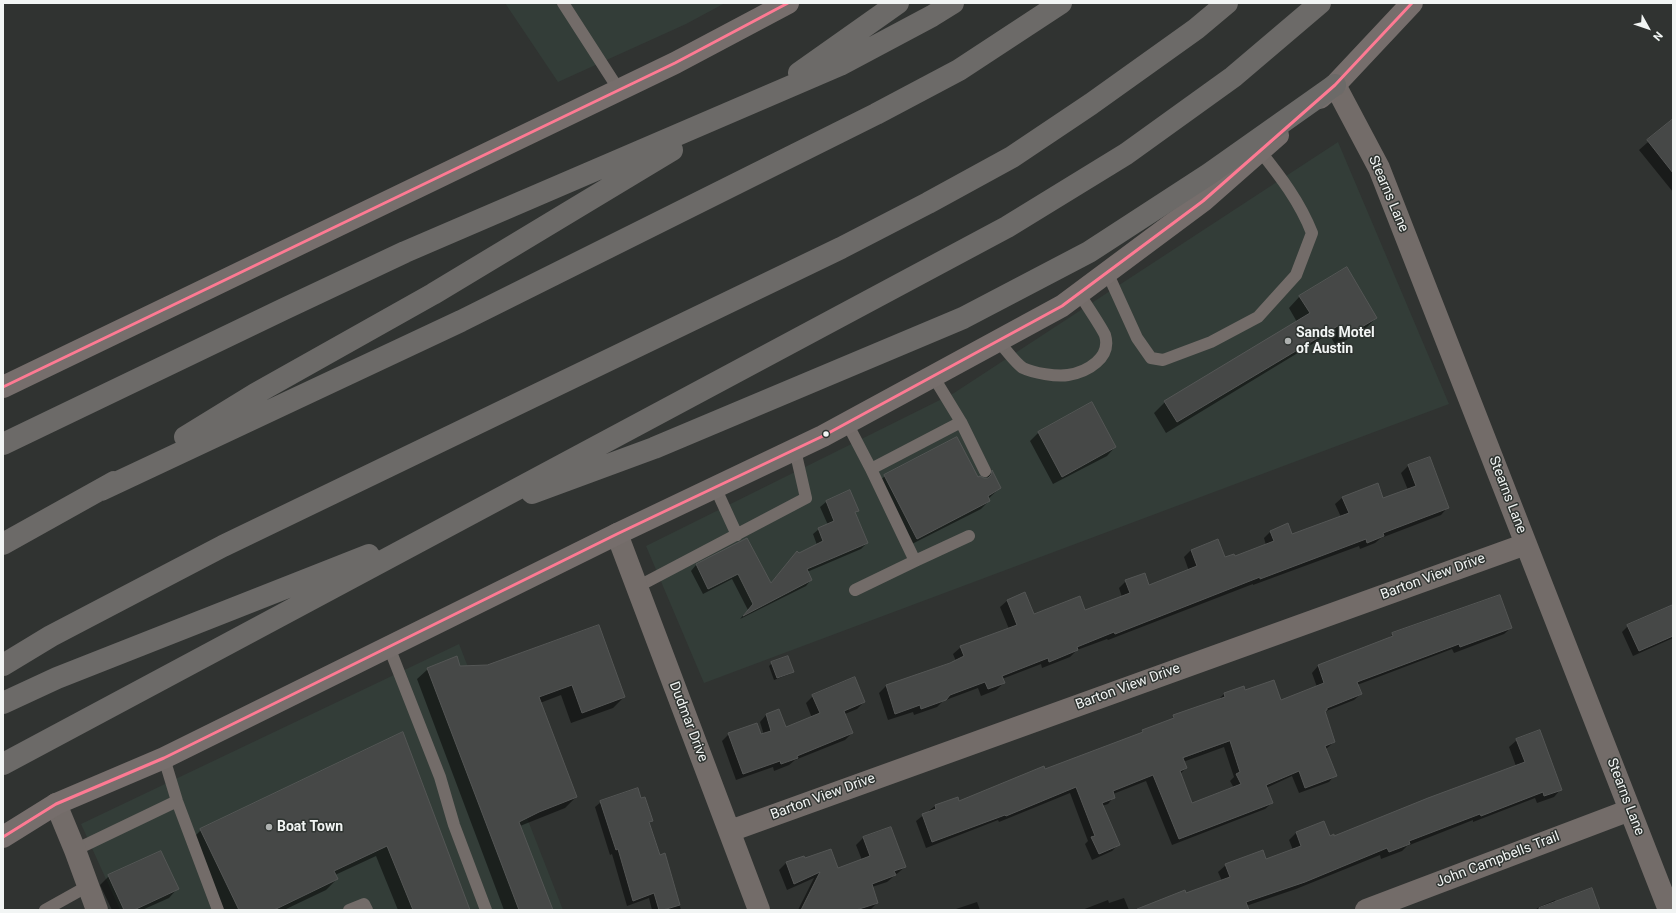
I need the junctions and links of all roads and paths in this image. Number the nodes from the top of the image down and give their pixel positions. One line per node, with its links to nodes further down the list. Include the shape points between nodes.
1 (563, 3): 10 (lane)
2 (788, 3): 10 (main road, via 682,60)
3 (898, 3): 24 (highway, via 795,76 433,294 255,394)
4 (953, 3): 19 (highway, via 840,65 406,252)
5 (1061, 3): 24 (highway, via 959,70 876,114 461,321)
6 (1227, 3): 34 (highway, via 1196,29 1091,104 1012,157 928,204 223,546 51,636)
7 (1320, 3): 37 (highway, via 1233,77 1126,154 1007,227)
8 (1412, 3): 9 (main road)
9 (1335, 85): 11 (main road); 29 (street, Stearns Lane, via 1379,168); 35 (highway, via 1209,174 1089,252 963,318 654,448 319,574 64,675)
10 (619, 90): 16 (main road)
11 (1260, 151): 12 (main road, via 1203,201); 12 (lane, via 1285,182 1312,233 1296,275 1258,317 1211,342 1163,360 1151,358 1137,338)
12 (1107, 272): 13 (main road)
13 (1078, 293): 14 (main road, via 1062,306); 14 (lane, via 1105,336 1102,359 1092,367 1069,375 1053,376 1022,368)
14 (998, 341): 15 (main road)
15 (933, 376): 17 (lane); 18 (main road)
16 (3, 387)
17 (961, 422): 21 (lane); 22 (lane)
18 (847, 423): 20 (main road); 21 (lane)
19 (3, 444)
20 (795, 450): 23 (main road); 26 (lane, via 806,498)
21 (871, 469): 30 (lane)
22 (985, 471)
23 (715, 487): 25 (main road); 26 (lane)
24 (101, 490): 28 (highway)
25 (617, 534): 31 (street, Dudmar Drive); 33 (main road)
26 (737, 535): 31 (lane)
27 (969, 536): 30 (lane)
28 (3, 544)
29 (1526, 544): 40 (street, Stearns Lane); 41 (street, Barton View Drive)
30 (915, 561): 32 (lane)
31 (637, 588): 41 (street, Dudmar Drive)
32 (854, 590)
33 (389, 647): 36 (main road); 50 (lane, via 440,777 454,825)
34 (3, 665)
35 (3, 703)
36 (164, 758): 38 (lane); 39 (main road)
37 (3, 764)
38 (177, 802): 43 (lane); 47 (lane)
39 (56, 804): 42 (main road); 43 (street)
40 (1630, 810): 52 (street, John Campbells Trail); 53 (street, Stearns Lane)
41 (730, 831): 51 (street, Dudmar Drive)
42 (3, 837)
43 (75, 850): 44 (street)
44 (88, 886): 45 (lane); 46 (street)
45 (45, 910)
46 (97, 910)
47 (218, 910)
48 (349, 910): 49 (lane, via 364,904)
49 (367, 910)
50 (486, 910)
51 (759, 910)
52 (1366, 910)
53 (1669, 910)

